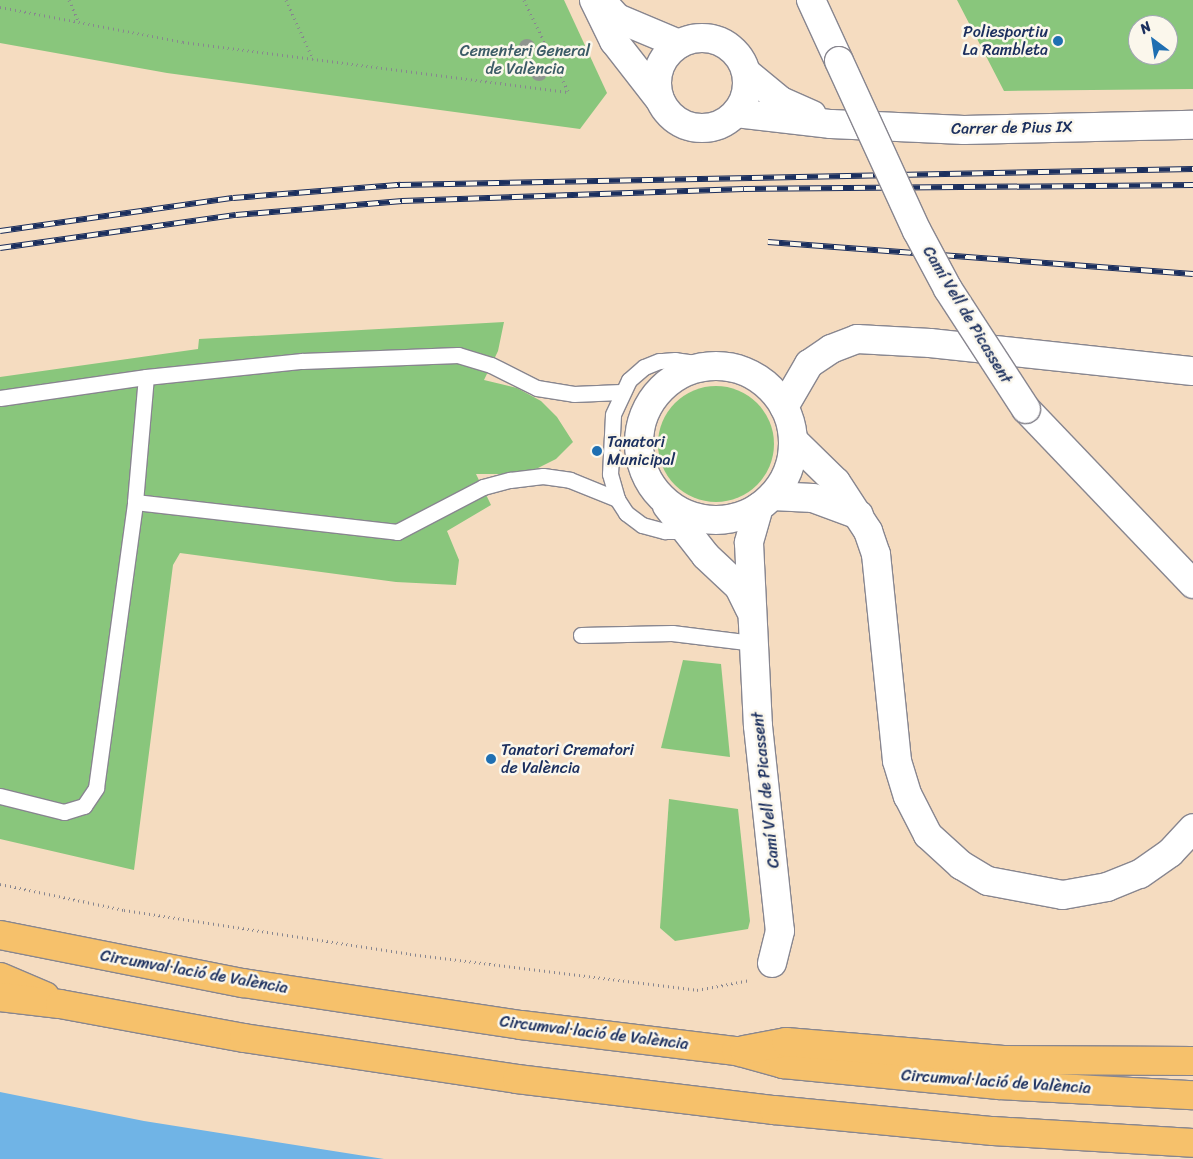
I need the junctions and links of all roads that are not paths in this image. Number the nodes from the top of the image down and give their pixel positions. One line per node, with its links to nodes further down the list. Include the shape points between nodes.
1 (594, 0): 6 (street, via 614,41)
2 (600, 0): 4 (street, via 617,18)
3 (811, 0): 24 (street, Camí Vell de Picassent, bridge, via 917,231 948,289 1026,409)
4 (679, 44): 5 (street, via 706,38 720,42 737,54); 6 (street, via 669,52 658,75)
5 (747, 73): 7 (street, via 748,87); 8 (street, Carrer de Pius IX, via 781,101)
6 (660, 100): 7 (street, via 680,123 695,128 710,128)
7 (736, 113): 8 (street, Carrer de Pius IX)
8 (831, 124): 9 (street, Carrer de Pius IX, via 964,130)
9 (1193, 125)
10 (717, 366): 13 (lane, via 659,361 644,367); 15 (street, via 737,369 756,377 772,390); 18 (street, via 694,369 672,379 656,394 644,414 638,437 640,460 648,481)
11 (1193, 371): 15 (street, via 930,342 857,339 831,349 809,364)
12 (146, 377): 13 (lane, via 302,361 458,355 491,364 537,388 574,394); 14 (lane); 19 (lane)
13 (621, 392): 17 (lane, via 614,415 610,453 610,474)
14 (0, 398)
15 (784, 407): 16 (street)
16 (793, 440): 20 (street, via 791,460 784,479); 21 (street, via 836,482)
17 (616, 500): 19 (lane, via 570,480 543,476 510,480 483,487 396,532); 23 (lane, via 642,525 665,531)
18 (662, 500): 22 (street, via 678,511); 23 (street, Camí Vell de Picassent)
19 (135, 502): 28 (lane, via 96,788 84,806 64,812)
20 (766, 502): 21 (street, via 813,498); 22 (street, via 739,517); 25 (street, Camí Vell de Picassent, via 748,543)
21 (859, 515): 29 (street, via 876,554 897,760 908,796 928,835 960,865 988,881 1063,895 1107,887 1140,874 1170,852)
22 (718, 520): 23 (lane)
23 (684, 531): 25 (street, Camí Vell de Picassent, via 739,586)
24 (1193, 584)
25 (753, 616): 27 (street, Camí Vell de Picassent)
26 (581, 635): 27 (lane, via 672,633)
27 (754, 643): 31 (street, Camí Vell de Picassent, via 758,726 780,931)
28 (0, 796)
29 (1193, 828)
30 (0, 935): 35 (highway, Circumval·lació de València, via 242,983 521,1025)
31 (772, 963)
32 (0, 977): 34 (highway)
33 (0, 997): 34 (highway)
34 (60, 1004): 38 (highway, via 244,1038 517,1079 774,1110 983,1130)
35 (736, 1051): 36 (highway, via 786,1042 1003,1060); 37 (highway, Circumval·lació de València, via 783,1064 822,1068 999,1085)
36 (1193, 1061)
37 (1193, 1095)
38 (1193, 1143)

